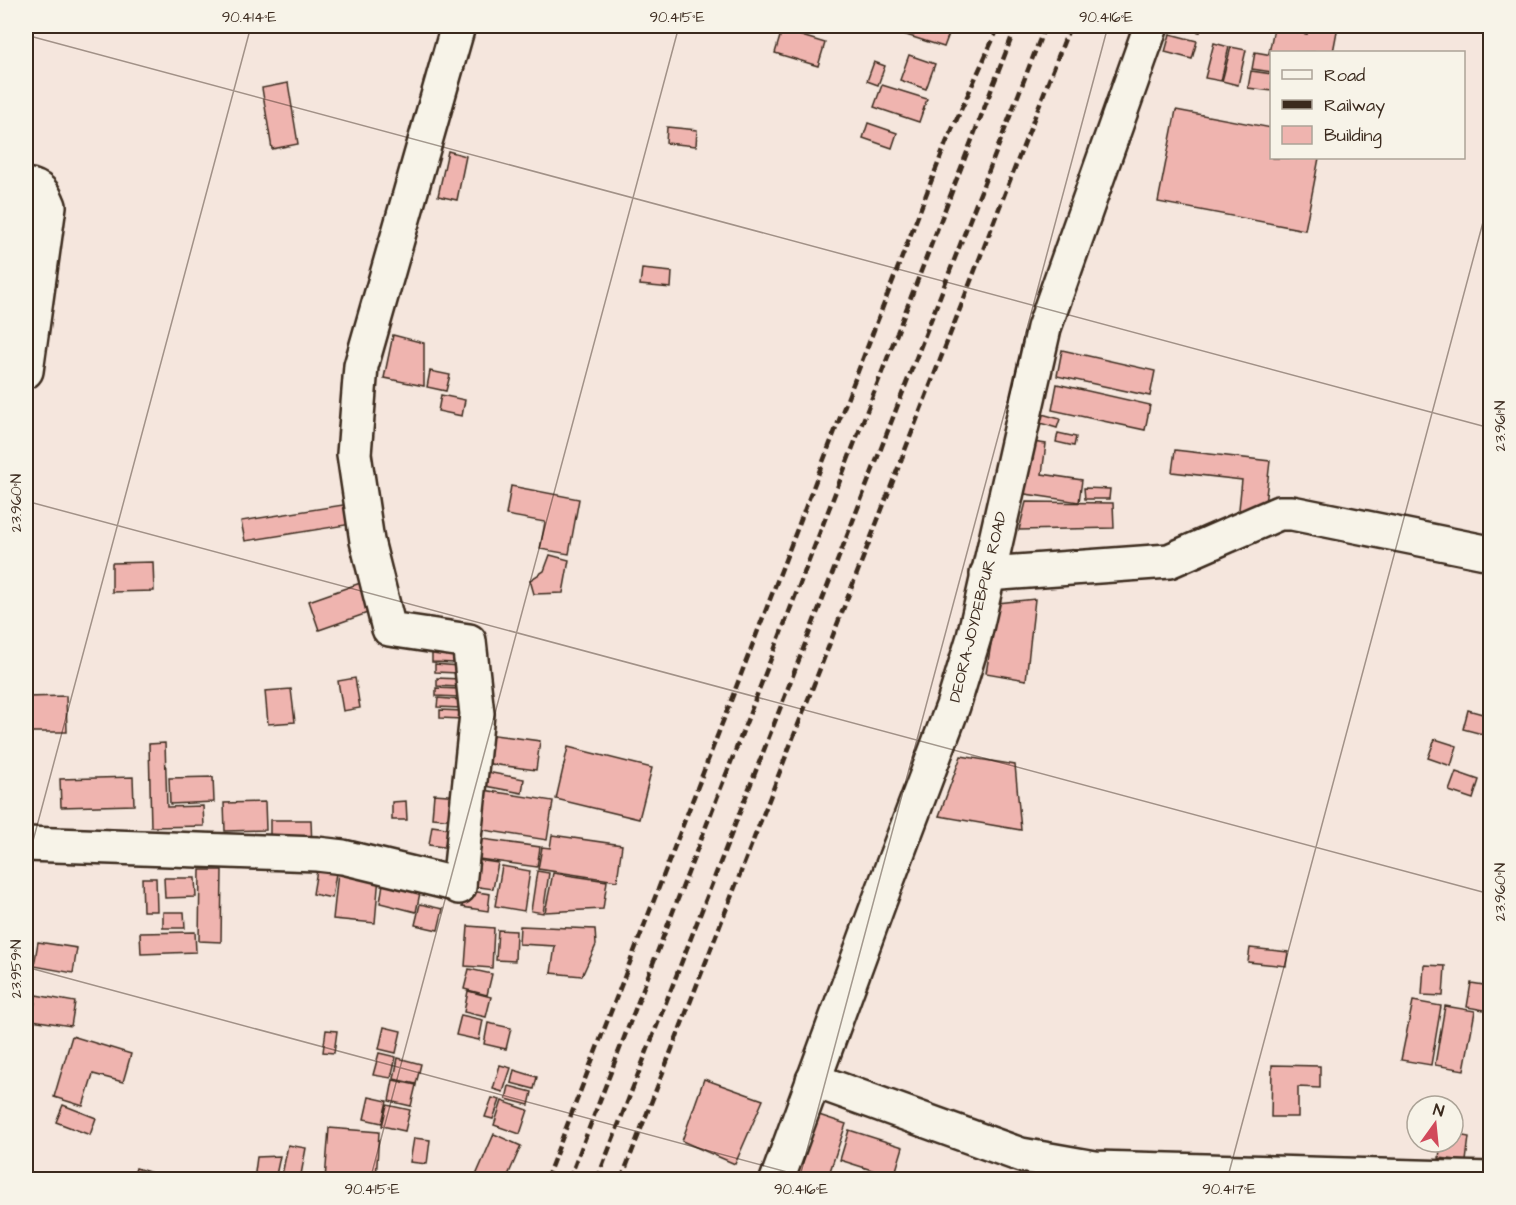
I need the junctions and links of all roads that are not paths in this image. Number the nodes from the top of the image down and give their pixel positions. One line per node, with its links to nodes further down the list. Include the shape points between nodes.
1 (458, 26): 7 (street, via 361,366 354,454 367,541 389,629 469,641 477,714 459,886 318,854)
2 (1151, 26): 6 (street, DEORA-JOYDEBPUR ROAD, via 1044,328)
3 (26, 185): 4 (street, via 44,192 49,206)
4 (26, 371)
5 (1491, 553): 6 (street, via 1279,513 1169,561)
6 (987, 574): 8 (street, DEORA-JOYDEBPUR ROAD, via 974,637 953,706)
7 (26, 844)
8 (813, 1080): 9 (street, DEORA-JOYDEBPUR ROAD); 10 (street, via 1021,1155 1095,1168)
9 (777, 1179)
10 (1491, 1179)

